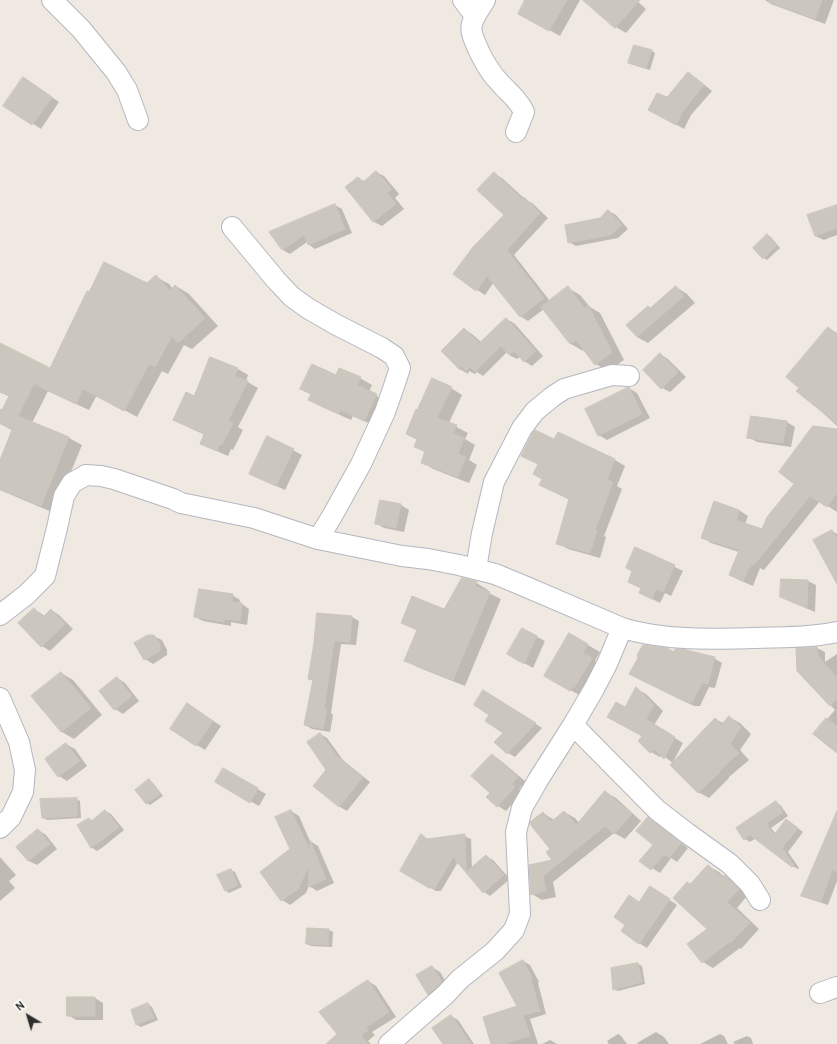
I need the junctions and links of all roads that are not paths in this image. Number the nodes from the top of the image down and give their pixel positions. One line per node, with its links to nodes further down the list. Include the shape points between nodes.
1 (52, 0): 4 (street, via 81,29 116,72 127,90)
2 (463, 0): 3 (street)
3 (480, 8): 5 (street, via 471,25 473,35 478,51 490,71 524,112)
4 (138, 120)
5 (516, 132)
6 (232, 227): 8 (street, via 292,297 335,324 382,348 394,356 400,368 385,412 361,464)
7 (628, 376): 9 (street, via 612,375 564,389 536,411 522,428 494,482)
8 (318, 539): 9 (street); 10 (street, via 254,518 181,502 114,478 86,476 72,483 64,496 45,576)
9 (476, 569): 11 (street, via 517,583)
10 (0, 615)
11 (622, 628): 12 (street, via 668,637 714,639 789,637); 14 (street, via 607,664)
12 (837, 632)
13 (0, 698): 15 (street, via 19,742 24,770 22,792 11,817)
14 (573, 725): 16 (street, via 657,810 730,864 750,884); 17 (street, via 522,808 516,832 520,914 514,930 495,951)
15 (0, 828)
16 (760, 900)
17 (389, 1044)

